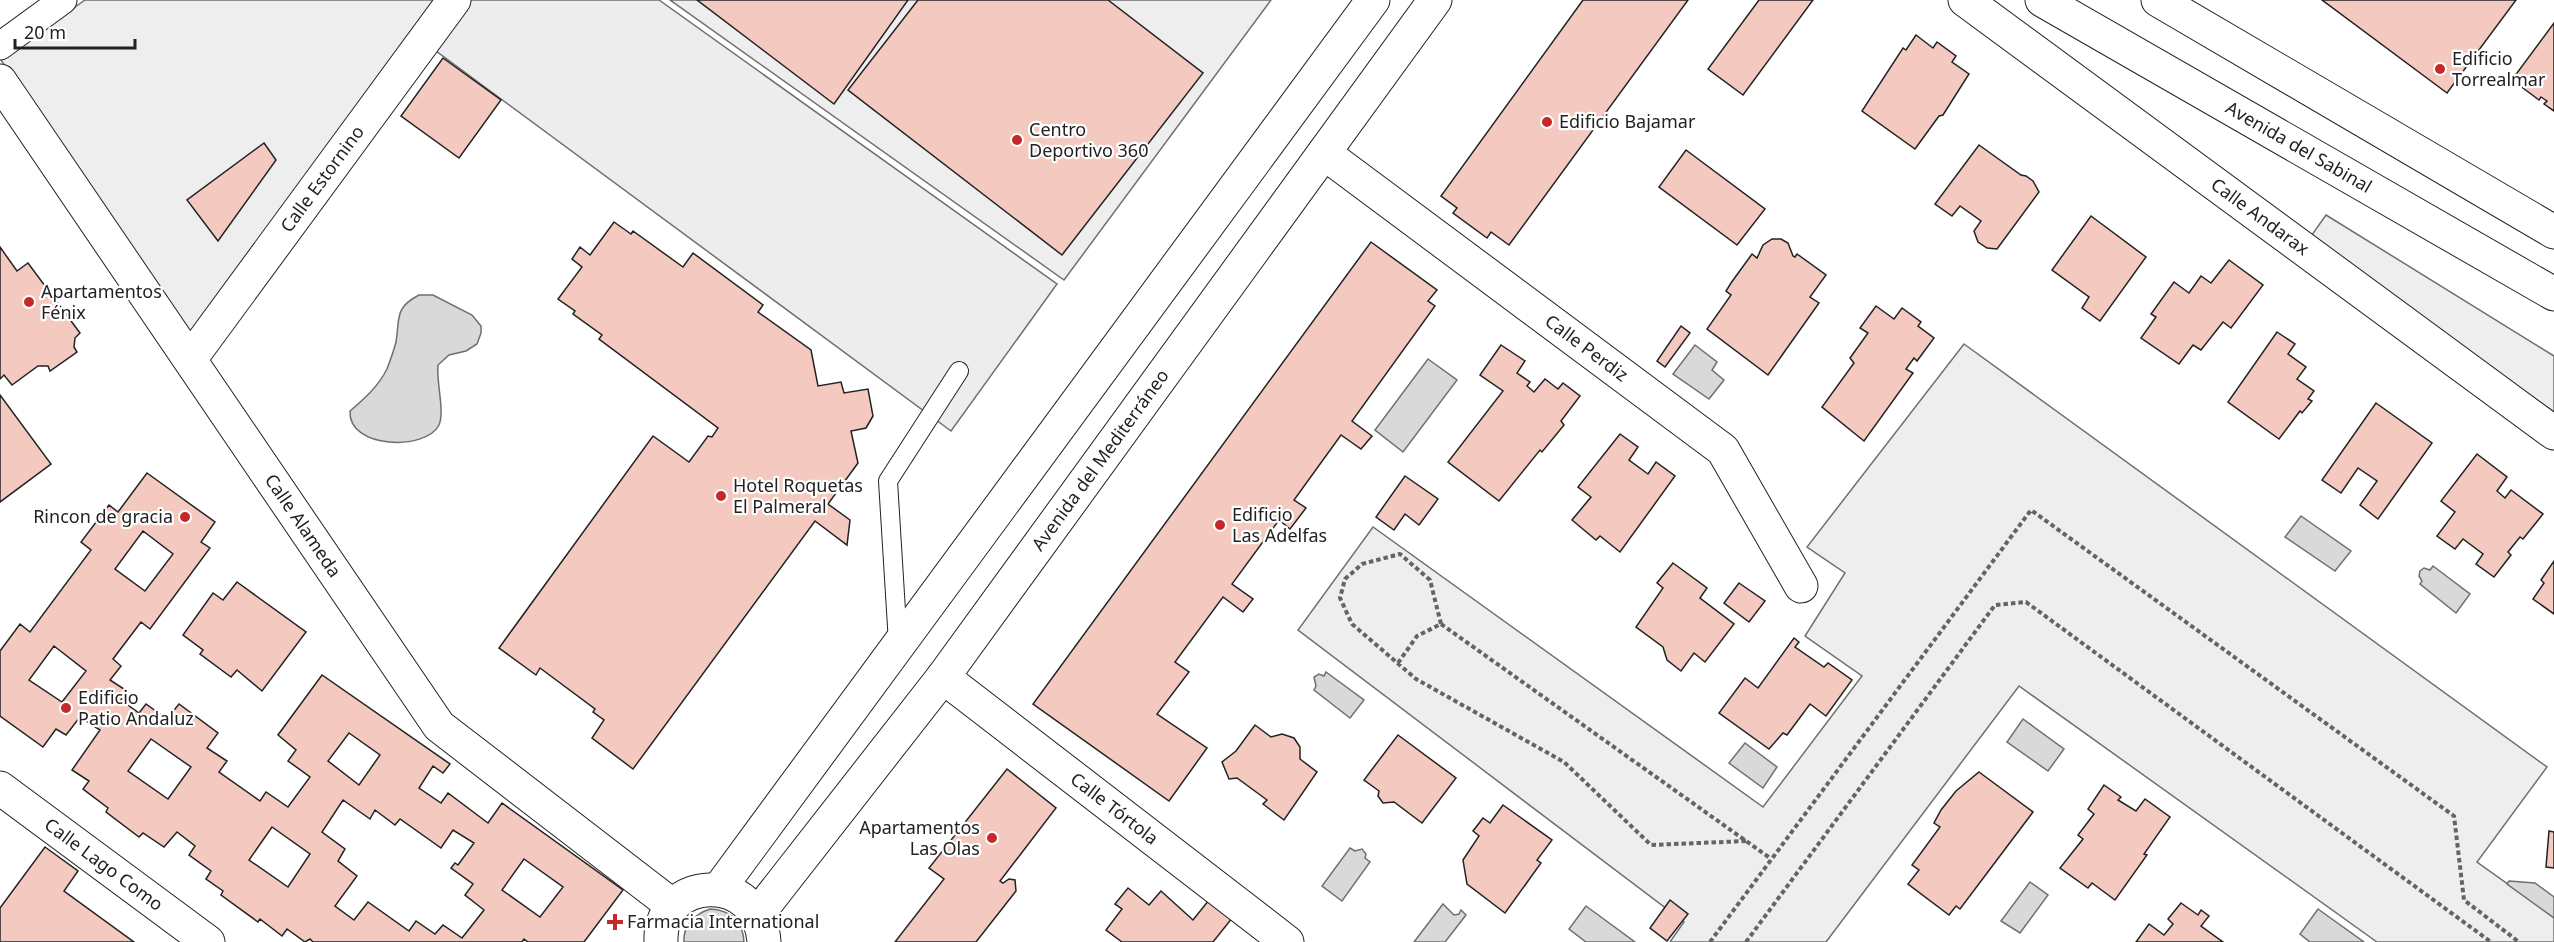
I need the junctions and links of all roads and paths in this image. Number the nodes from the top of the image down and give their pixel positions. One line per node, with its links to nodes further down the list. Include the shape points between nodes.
1 (63, 0): 8 (street)
2 (454, 0): 13 (street, Calle Estornino)
3 (1373, 0): 18 (street)
4 (1435, 0): 10 (street, Avenida del Mediterráneo)
5 (1965, 0): 15 (street, Calle Andarax)
6 (2042, 0): 12 (street, Avenida del Sabinal)
7 (2158, 0): 11 (street)
8 (0, 46)
9 (0, 81): 13 (street, Calle Alameda)
10 (1324, 153): 16 (street, Calle Perdiz, via 1723,450); 20 (street, Avenida del Mediterráneo)
11 (2554, 232)
12 (2554, 294)
13 (191, 358): 25 (street, Calle Alameda, via 439,726)
14 (959, 371): 18 (lane, via 888,481)
15 (2554, 433)
16 (1801, 585)
17 (1441, 624): 19 (path, via 1417,636); 19 (path, via 1430,580 1400,554 1362,564 1345,579 1340,598 1352,624); 22 (path)
18 (898, 646): 24 (street)
19 (1398, 663): 22 (path, via 1416,679 1564,762 1651,844)
20 (943, 676): 26 (street, Avenida del Mediterráneo); 29 (street, Calle Tórtola)
21 (0, 788): 27 (street, Calle Lago Como)
22 (1746, 841): 23 (path)
23 (1770, 858): 30 (path); 33 (path, via 2031,510 2454,816 2464,900)
24 (719, 889): 25 (street, via 687,895); 26 (street, via 747,902)
25 (673, 906): 28 (street, via 665,920)
26 (761, 928)
27 (208, 942)
28 (661, 942)
29 (1287, 942)
30 (1710, 942)
31 (1746, 942): 32 (path, via 1995,605 2026,602)
32 (2491, 942)
33 (2519, 942)

